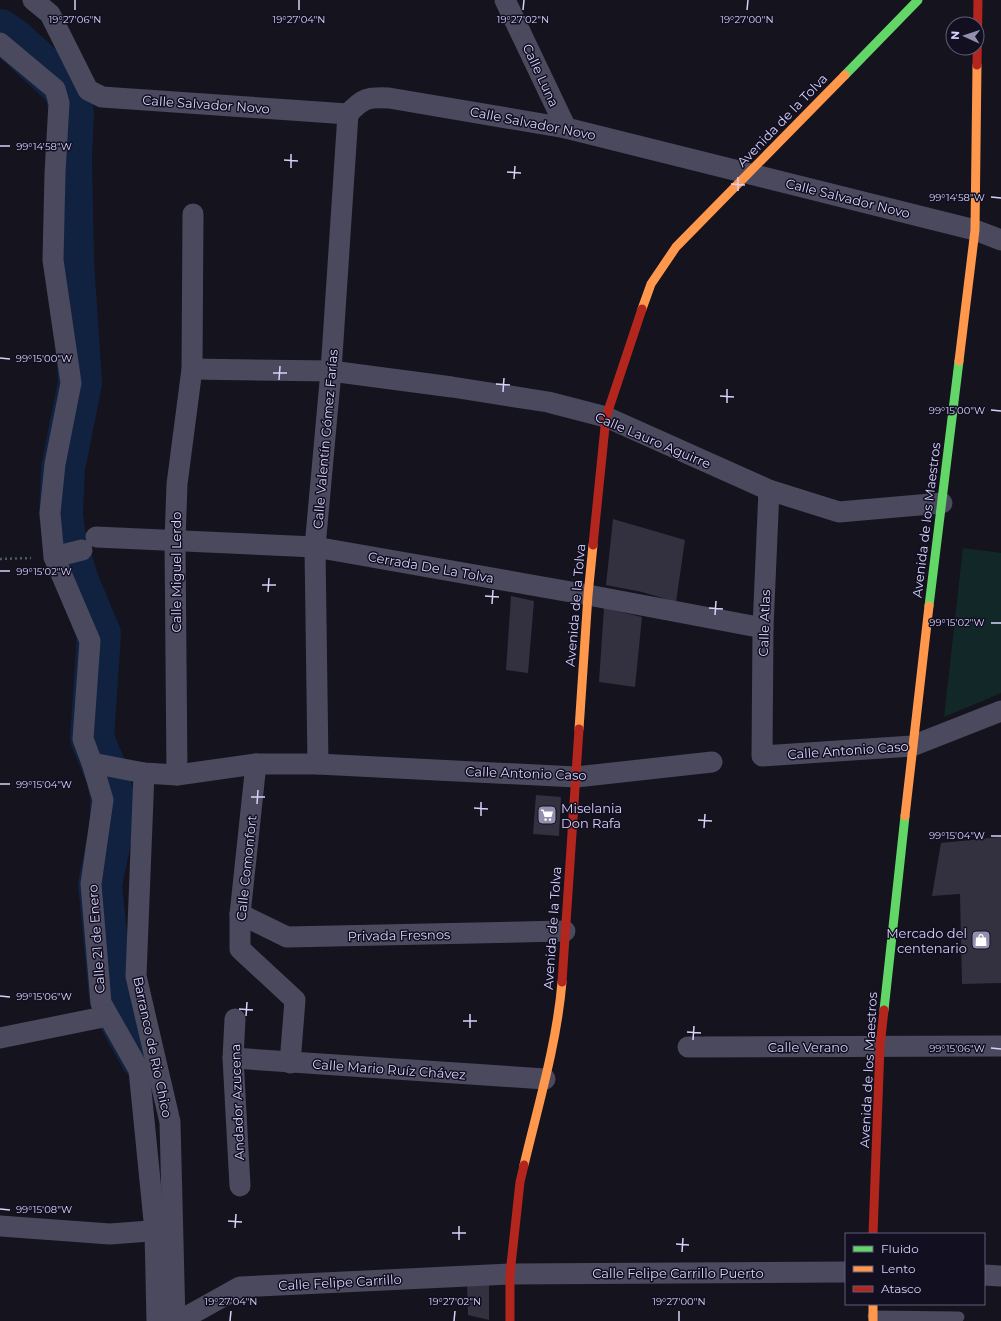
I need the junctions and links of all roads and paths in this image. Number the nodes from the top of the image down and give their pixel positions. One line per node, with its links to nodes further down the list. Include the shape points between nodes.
1 (33, 0): 6 (street, Calle Salvador Novo, via 50,14 88,90 102,97)
2 (505, 0): 7 (street, Calle Luna)
3 (918, 0): 8 (street, Avenida de la Tolva)
4 (978, 0): 10 (street, Avenida de los Maestros)
5 (0, 43): 19 (street, via 55,89 59,102 53,260 71,383 55,464 50,513)
6 (348, 114): 7 (street, Calle Salvador Novo, via 359,102 374,97 390,98); 13 (street, Calle Valentín Gómez Farías)
7 (566, 128): 8 (street, Calle Salvador Novo)
8 (749, 173): 10 (street, Calle Salvador Novo); 14 (street, Avenida de la Tolva, via 676,247 651,284)
9 (193, 214): 12 (street, Calle Miguel Lerdo)
10 (975, 230): 11 (street, Calle Salvador Novo); 16 (street, Avenida de los Maestros)
11 (1001, 240)
12 (192, 369): 13 (street, Calle Lauro Aguirre); 17 (street, Calle Miguel Lerdo, via 177,484)
13 (331, 371): 14 (street, Calle Lauro Aguirre, via 452,386 548,402); 18 (street, Calle Valentín Gómez Farías)
14 (606, 417): 15 (street, Calle Lauro Aguirre); 21 (street, Avenida de la Tolva)
15 (769, 490): 16 (street, Calle Lauro Aguirre, via 839,512); 22 (street, Calle Atlas)
16 (942, 502): 24 (street, Avenida de los Maestros)
17 (174, 541): 18 (street, Cerrada De La Tolva); 19 (street, Cerrada De La Tolva, via 89,544); 31 (street, Calle Miguel Lerdo)
18 (316, 547): 21 (street, Cerrada De La Tolva); 29 (street, Calle Valentín Gómez Farías)
19 (54, 558): 20 (path); 27 (street, Calle 21 de Enero, via 90,641 83,739)
20 (0, 559)
21 (588, 595): 22 (street, Cerrada De La Tolva); 32 (street, Avenida de la Tolva)
22 (763, 628): 25 (street, Calle Atlas)
23 (1001, 711): 24 (street, Calle Antonio Caso)
24 (912, 746): 25 (street, Calle Antonio Caso); 38 (street, Avenida de los Maestros)
25 (762, 756)
26 (712, 762): 32 (street, Calle Antonio Caso)
27 (92, 763): 30 (street, Calle Antonio Caso); 35 (street, Calle 21 de Enero, via 103,800 91,884 101,1003)
28 (256, 764): 29 (street, Calle Antonio Caso); 31 (street, Calle Antonio Caso); 33 (street, Calle Comonfort)
29 (318, 764): 32 (street, Calle Antonio Caso)
30 (134, 771): 31 (street, Calle Antonio Caso); 56 (street, Barranco de Rio Chico, via 136,976 170,1122)
31 (177, 775)
32 (576, 777): 34 (street, Avenida de la Tolva)
33 (240, 914): 34 (street, Privada Fresnos, via 287,937); 42 (street, Calle Comonfort, via 240,949 295,1000)
34 (564, 931): 43 (street, Avenida de la Tolva, via 560,1006)
35 (108, 1016): 37 (street); 55 (street, Calle 21 de Enero, via 139,1070 154,1231)
36 (235, 1019): 41 (street, Andador Azucena)
37 (0, 1038)
38 (880, 1046): 39 (street, Calle Verano); 40 (street, Calle Verano); 47 (street, Avenida de los Maestros)
39 (1001, 1046)
40 (688, 1047)
41 (233, 1058): 42 (street, Calle Mario Ruíz Chávez); 44 (street, Andador Azucena)
42 (290, 1063): 43 (street, Calle Mario Ruíz Chávez)
43 (545, 1079): 49 (street, Avenida de la Tolva, via 520,1182)
44 (240, 1186)
45 (0, 1226): 46 (street, via 110,1234)
46 (150, 1231)
47 (873, 1233)
48 (845, 1272): 49 (street, Calle Felipe Carrillo Puerto)
49 (510, 1274): 57 (street, Calle Felipe Carrillo, via 240,1287); 58 (street, Avenida de la Tolva)
50 (985, 1275): 51 (street)
51 (1001, 1276)
52 (873, 1305): 54 (street)
53 (959, 1317): 54 (lane)
54 (873, 1318)
55 (157, 1321)
56 (176, 1321)
57 (179, 1321)
58 (510, 1321)

